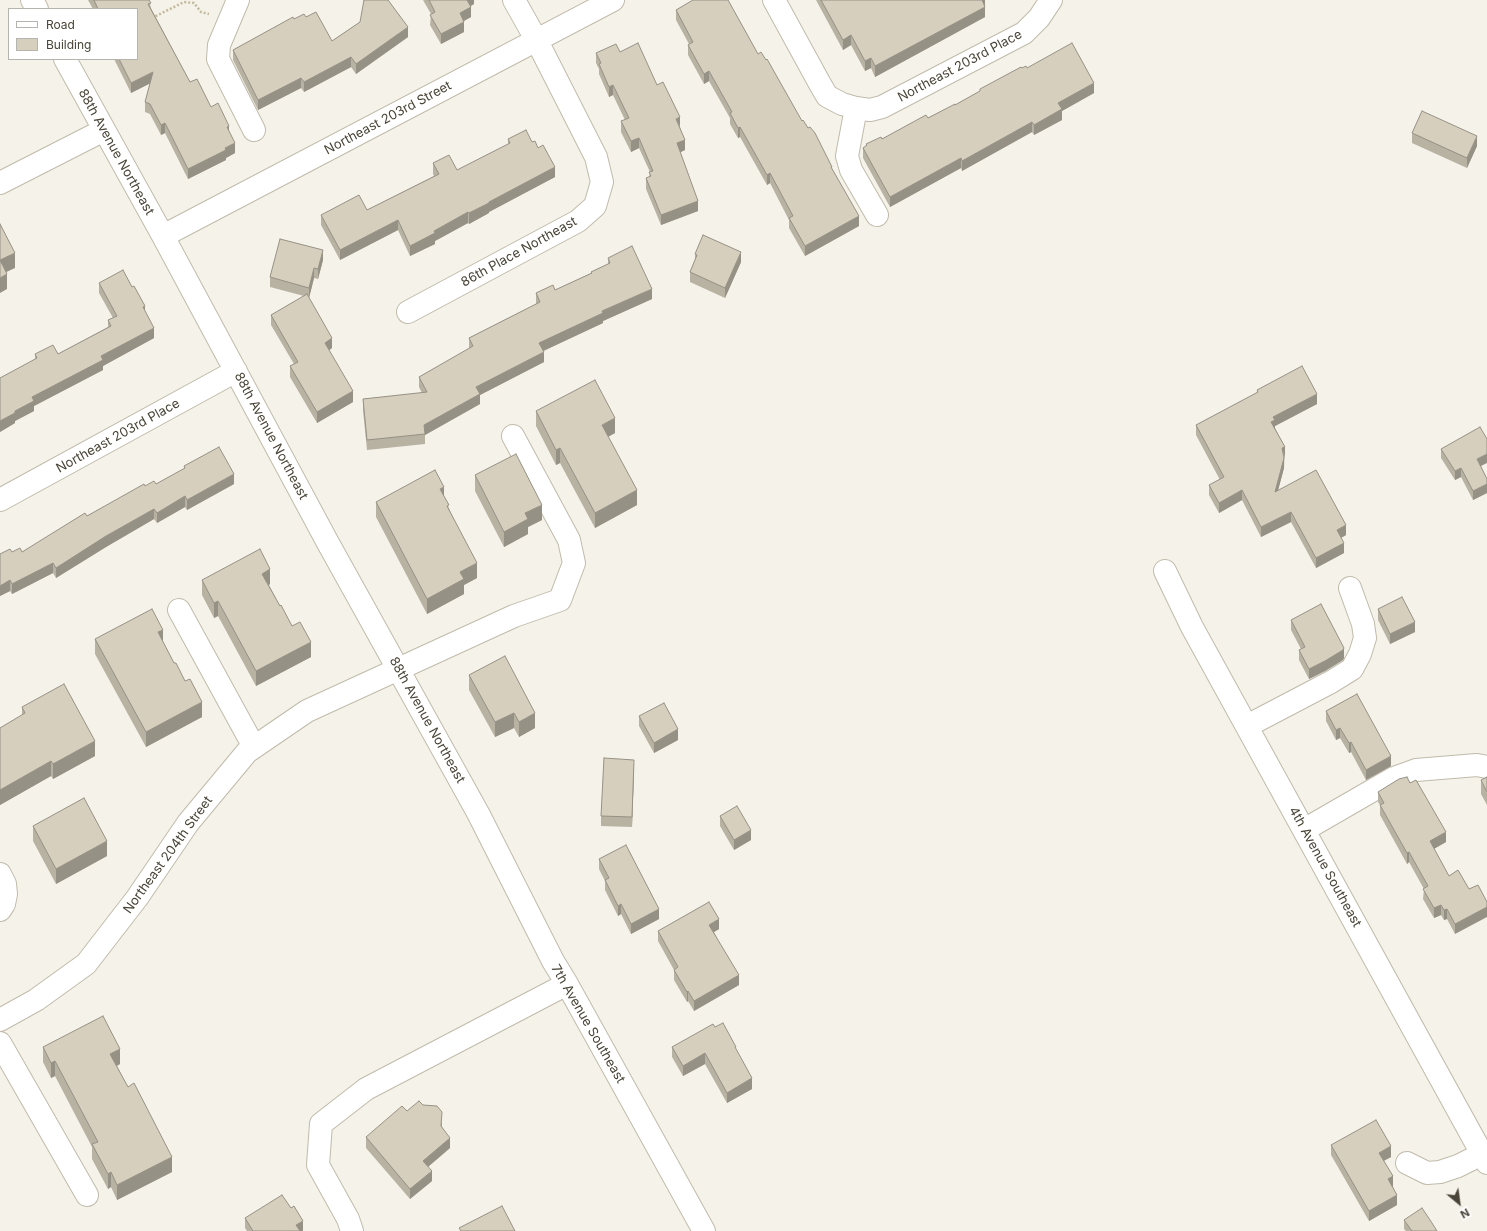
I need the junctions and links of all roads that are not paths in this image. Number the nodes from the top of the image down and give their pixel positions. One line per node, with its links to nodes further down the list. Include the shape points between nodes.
1 (238, 0): 10 (street, via 219,45 218,59)
2 (514, 0): 6 (street, 86th Place Northeast)
3 (614, 0): 6 (street, Northeast 203rd Street)
4 (774, 0): 8 (street, Northeast 203rd Place, via 827,96)
5 (1051, 0): 8 (street, Northeast 203rd Place, via 1039,18 1024,33 882,107 870,110)
6 (537, 40): 13 (street, Northeast 203rd Street); 14 (street, 86th Place Northeast, via 596,157 602,182 595,206 578,221)
7 (66, 60): 9 (street, 88th Avenue Northeast)
8 (856, 108): 12 (street, via 847,156 851,170)
9 (104, 130): 11 (street); 13 (street, 88th Avenue Northeast)
10 (254, 130)
11 (0, 183)
12 (877, 215)
13 (163, 236): 15 (street, 88th Avenue Northeast)
14 (408, 312)
15 (236, 371): 17 (street, Northeast 203rd Place); 21 (street, 88th Avenue Northeast)
16 (514, 436): 21 (street, Northeast 204th Street, via 569,540 574,563 560,600 514,616)
17 (0, 500)
18 (1165, 571): 22 (street, 4th Avenue Southeast, via 1192,627)
19 (1350, 588): 22 (street, via 1363,624 1365,638 1352,668 1331,682)
20 (179, 610): 23 (street)
21 (398, 669): 23 (street, Northeast 204th Street, via 307,711); 25 (street, 88th Avenue Northeast)
22 (1247, 726): 26 (street, 4th Avenue Southeast)
23 (254, 746): 30 (street, Northeast 204th Street, via 188,822 137,898 86,964 36,1000)
24 (1487, 767): 26 (street, via 1477,765 1416,770 1394,778)
25 (478, 813): 29 (street, 7th Avenue Southeast)
26 (1304, 830): 32 (street, 4th Avenue Southeast)
27 (0, 874): 28 (street, via 6,894)
28 (0, 910)
29 (567, 984): 35 (street, via 366,1089 321,1124 318,1165); 36 (street, 7th Avenue Southeast)
30 (2, 1012)
31 (0, 1043): 34 (street)
32 (1485, 1158): 33 (street, via 1440,1172 1427,1173)
33 (1408, 1163)
34 (87, 1195)
35 (352, 1231)
36 (704, 1231)

